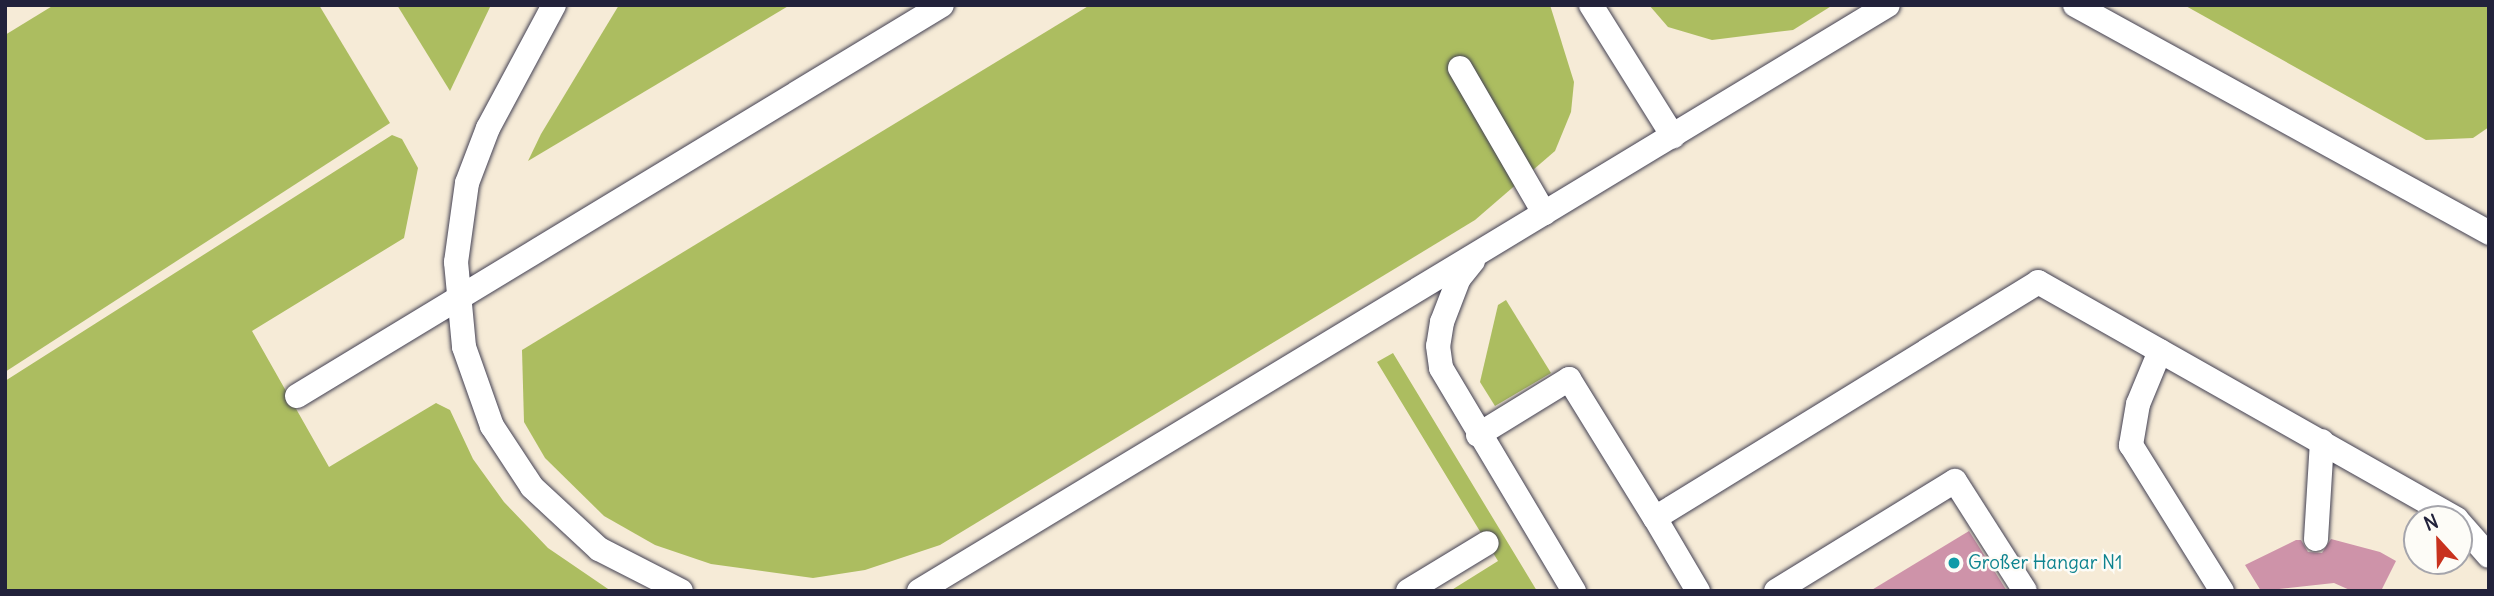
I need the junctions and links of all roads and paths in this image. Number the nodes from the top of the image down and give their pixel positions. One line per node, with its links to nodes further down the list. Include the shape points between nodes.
1 (554, 5): 11 (lane, via 476,156 457,234)
2 (942, 5): 11 (lane)
3 (1591, 5): 7 (lane)
4 (1888, 5): 7 (lane)
5 (2075, 5): 9 (lane)
6 (1460, 68): 8 (lane)
7 (1673, 135): 8 (lane)
8 (1544, 213): 10 (lane)
9 (2489, 233)
10 (1489, 247): 14 (lane, via 1459,278 1438,346 1450,389); 22 (lane)
11 (456, 299): 13 (lane); 24 (lane, via 464,347 483,407 532,487 600,549)
12 (2160, 351): 15 (lane); 17 (lane, via 2038,282); 23 (lane, via 2138,404 2131,445)
13 (297, 396)
14 (1478, 435): 17 (lane, via 1569,379); 27 (lane)
15 (2322, 441): 16 (lane); 19 (lane)
16 (2432, 505)
17 (1655, 518): 28 (lane)
18 (2473, 537): 21 (lane)
19 (2316, 539)
20 (1487, 543): 26 (lane)
21 (2489, 556)
22 (927, 586): 25 (lane)
23 (2219, 590)
24 (681, 591)
25 (912, 591)
26 (1408, 591)
27 (1574, 591)
28 (1698, 591)
29 (1776, 591): 30 (lane, via 1955,481)
30 (2025, 591)

